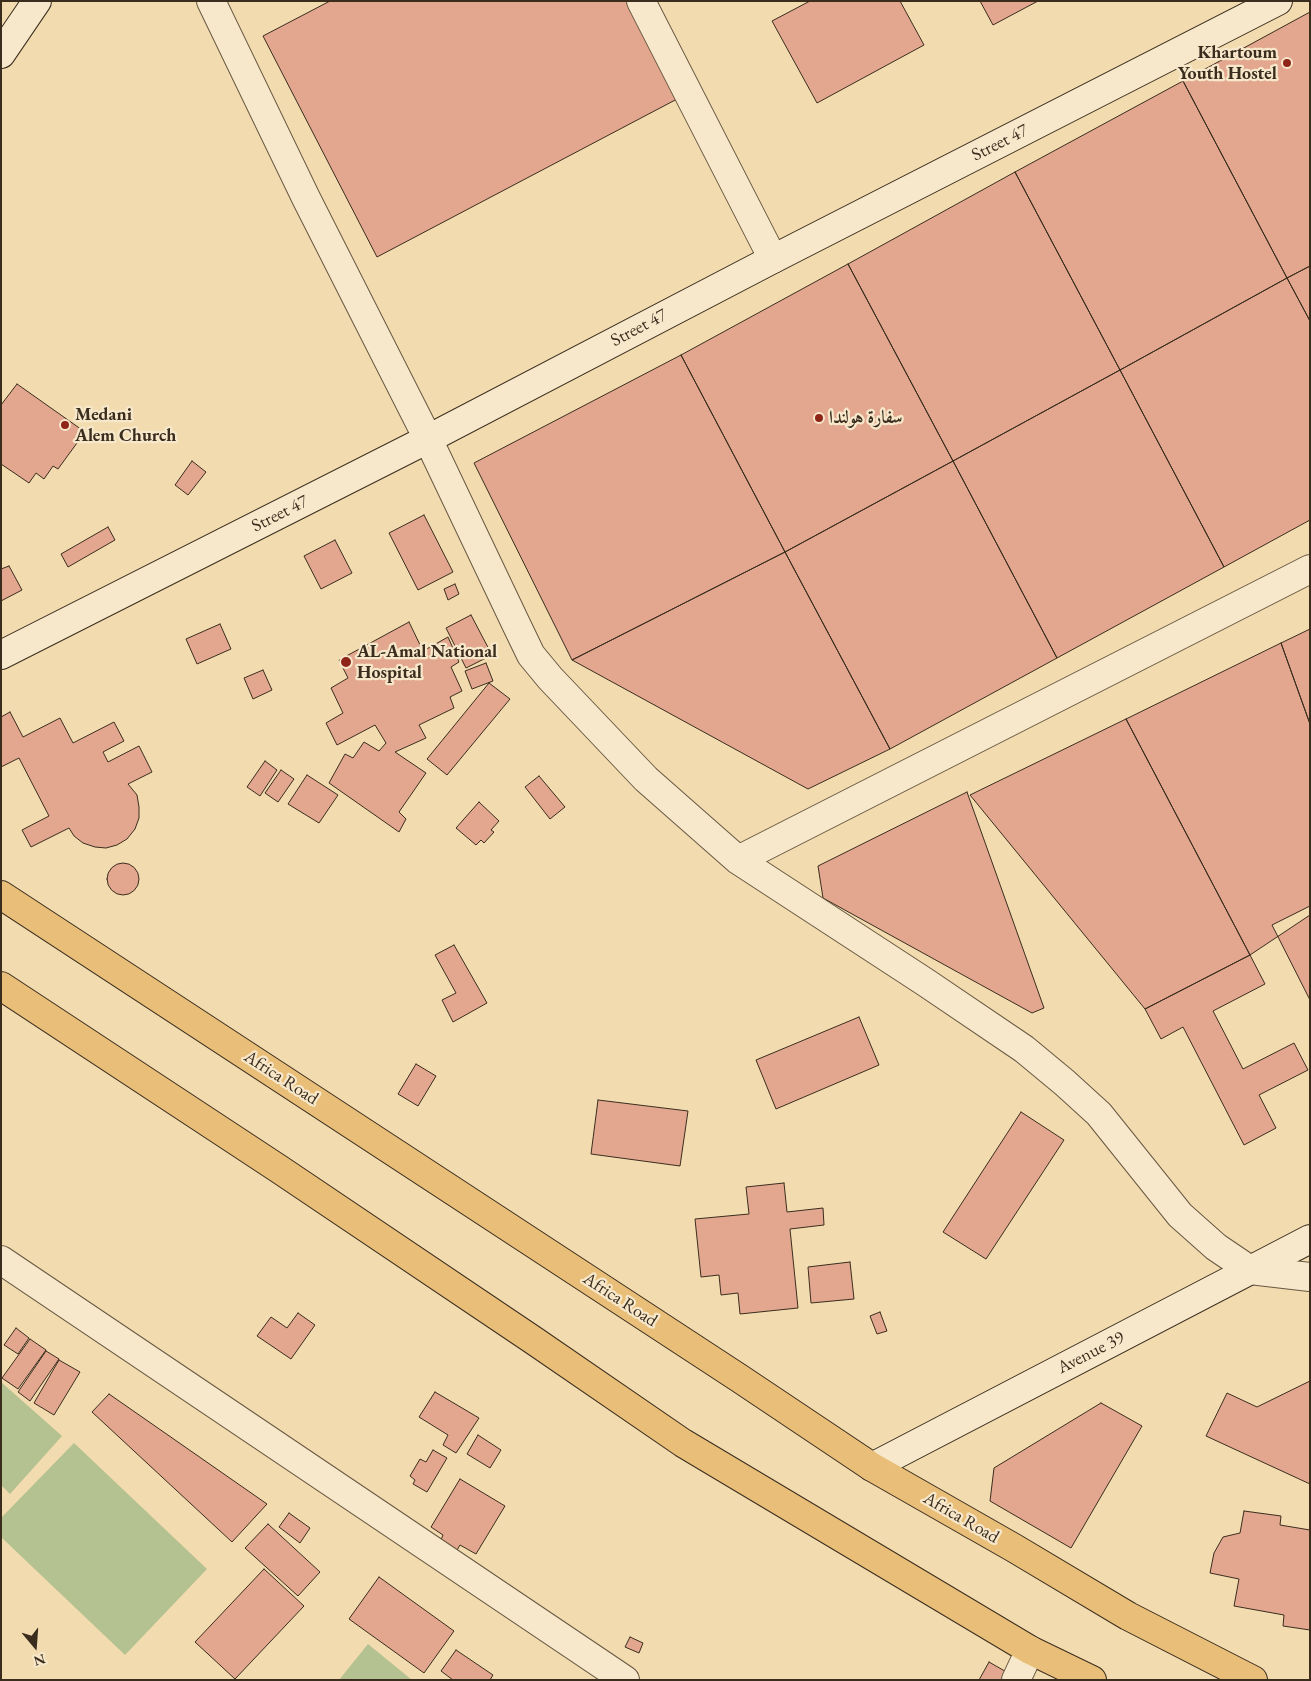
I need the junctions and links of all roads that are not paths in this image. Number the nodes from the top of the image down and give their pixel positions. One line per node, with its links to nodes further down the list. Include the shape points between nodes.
1 (37, 1): 5 (street)
2 (641, 1): 6 (street)
3 (1278, 1): 6 (street, Street 47)
4 (217, 3): 7 (street, via 306,198)
5 (1, 54)
6 (773, 259): 7 (street, Street 47)
7 (428, 439): 9 (street, Street 47); 10 (street, via 532,655 646,779)
8 (1310, 568): 10 (street)
9 (1, 656)
10 (738, 860): 15 (street, via 1024,1049 1098,1114 1180,1215 1216,1247)
11 (1, 895): 17 (highway, Africa Road)
12 (1, 986): 18 (highway, via 683,1443)
13 (1310, 1239): 15 (street, Avenue 39)
14 (1, 1260): 19 (street)
15 (1250, 1270): 16 (street); 17 (street, Avenue 39)
16 (1310, 1277)
17 (872, 1467): 22 (highway, Africa Road, via 1128,1616)
18 (1030, 1650): 20 (street); 21 (highway)
19 (625, 1680)
20 (1016, 1680)
21 (1092, 1680)
22 (1253, 1680)

